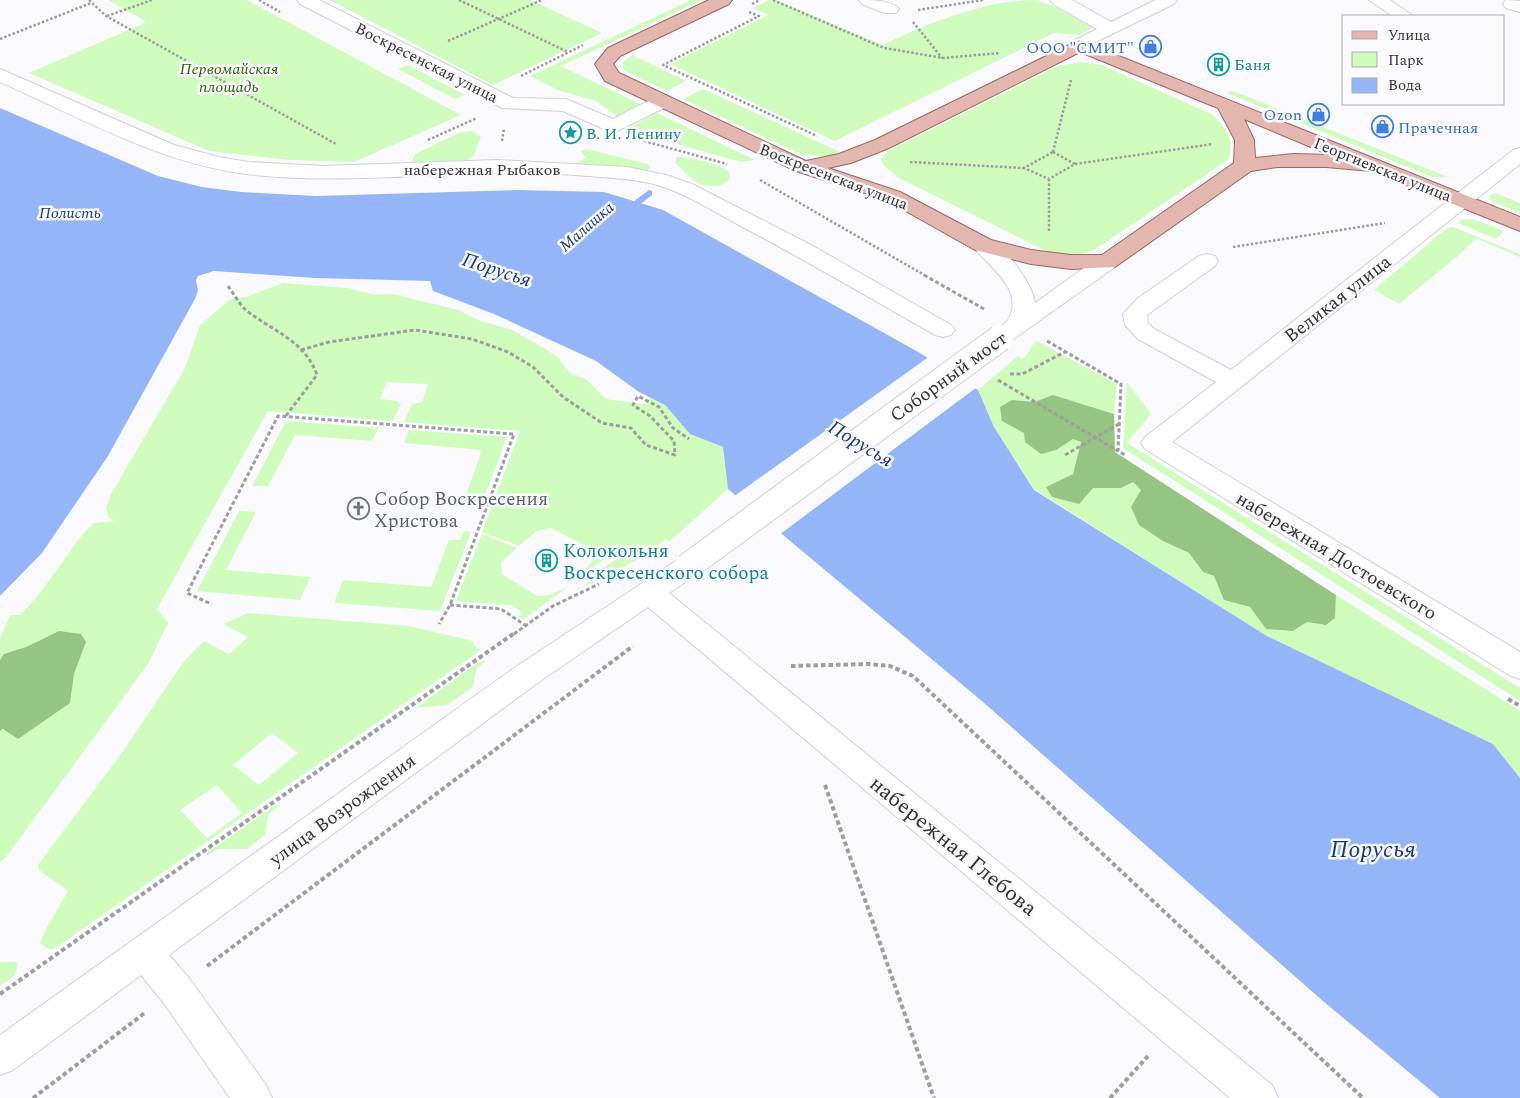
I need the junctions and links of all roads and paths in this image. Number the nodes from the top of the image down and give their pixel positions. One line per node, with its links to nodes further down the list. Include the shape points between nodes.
1 (152, 0): 18 (path)
2 (306, 0): 26 (street, Воскресенская улица)
3 (459, 0): 19 (path)
4 (542, 0): 19 (path)
5 (723, 0): 29 (main road, Воскресенская улица, via 614,52 604,64 612,77)
6 (760, 0): 14 (path)
7 (772, 0): 27 (path, via 884,48)
8 (868, 0): 16 (street)
9 (982, 0): 16 (path, via 932,9)
10 (1059, 0): 20 (street)
11 (1168, 0): 20 (street)
12 (1378, 0): 17 (street)
13 (90, 1): 18 (path); 21 (path)
14 (748, 6)
15 (742, 9): 33 (path, via 759,16 663,65)
16 (890, 9): 27 (path, via 916,24)
17 (1402, 15)
18 (106, 16): 46 (path)
19 (499, 19): 24 (path); 26 (path)
20 (1103, 19): 23 (street)
21 (0, 39)
22 (585, 44): 24 (path)
23 (1079, 45): 31 (main road, Георгиевская улица); 34 (main road); 36 (path)
24 (568, 52): 30 (path, via 518,77)
25 (1007, 53): 27 (path)
26 (415, 56): 30 (street, Воскресенская улица)
27 (943, 58)
28 (0, 75): 46 (street, набережная Рыбаков, via 132,135 192,158 281,170 352,172)
29 (662, 102): 32 (street); 44 (main road, Воскресенская улица)
30 (509, 104): 32 (street, Воскресенская улица, via 566,106); 41 (path); 46 (path, via 413,147)
31 (1225, 105): 42 (main road, via 1248,148); 43 (main road, Георгиевская улица)
32 (613, 128): 39 (path, via 638,139)
33 (820, 137)
34 (882, 144): 44 (main road, via 844,158); 49 (main road, via 874,161 876,171)
35 (1213, 144): 40 (path)
36 (1053, 152): 40 (path); 45 (path)
37 (1520, 154): 50 (street, Великая улица)
38 (905, 162): 45 (path)
39 (730, 164)
40 (1075, 164): 48 (path)
41 (497, 166): 46 (street, набережная Рыбаков); 59 (street, набережная Рыбаков, via 627,173 685,188 805,250)
42 (1244, 166): 43 (main road, via 1294,158); 56 (main road)
43 (1376, 166): 50 (main road, Георгиевская улица)
44 (803, 167): 49 (main road, Воскресенская улица)
45 (1024, 168): 48 (path)
46 (378, 169)
47 (754, 176): 58 (path)
48 (1049, 179): 53 (path)
49 (894, 196): 54 (main road, Воскресенская улица)
50 (1460, 200): 51 (street, Великая улица); 52 (main road, Георгиевская улица)
51 (1438, 217): 55 (path, via 1354,226); 65 (street, Великая улица)
52 (1520, 225)
53 (1049, 236)
54 (983, 245): 56 (main road, Воскресенская улица, via 1041,258); 60 (street, via 1008,271 1020,293 1024,309)
55 (1216, 255): 65 (street, via 1135,314 1137,325 1146,334)
56 (1107, 262): 60 (street, Соборный мост)
57 (228, 286): 61 (path, via 245,310 289,337)
58 (986, 310)
59 (943, 330)
60 (1008, 332): 73 (street, Соборный мост, bridge)
61 (301, 350): 66 (path, via 317,375); 69 (path, via 329,342 414,330 472,339 508,352 533,367 563,397 602,423 631,428 646,445 675,455 674,441 650,416 633,405 638,396 659,407 673,428)
62 (1065, 352): 63 (path, via 1022,374)
63 (1003, 374)
64 (997, 380): 68 (path)
65 (1232, 380): 70 (street, Великая улица)
66 (285, 417): 76 (path, via 278,416 188,593); 77 (path, via 514,434)
67 (1119, 424): 68 (path)
68 (1095, 438): 71 (path); 72 (path)
69 (689, 439)
70 (1154, 442): 82 (street, набережная Достоевского)
71 (1118, 451)
72 (1065, 455)
73 (687, 567): 75 (street, улица Возрождения)
74 (604, 582): 79 (path, via 553,606)
75 (650, 592): 84 (street, улица Возрождения, via 526,676); 87 (street, набережная Глебова)
76 (209, 603)
77 (450, 605): 78 (path); 79 (path, via 501,609)
78 (439, 624)
79 (525, 625): 86 (path)
80 (636, 643): 85 (path)
81 (784, 666): 94 (path, via 868,664 890,666 913,676)
82 (1520, 667)
83 (822, 775): 91 (path)
84 (144, 953): 85 (street); 88 (street, улица Возрождения)
85 (176, 990): 89 (path); 90 (street)
86 (0, 994)
87 (1175, 1027): 92 (path); 93 (street, набережная Глебова)
88 (0, 1057)
89 (33, 1098)
90 (253, 1098)
91 (934, 1098)
92 (1110, 1098)
93 (1259, 1098)
94 (1363, 1098)

